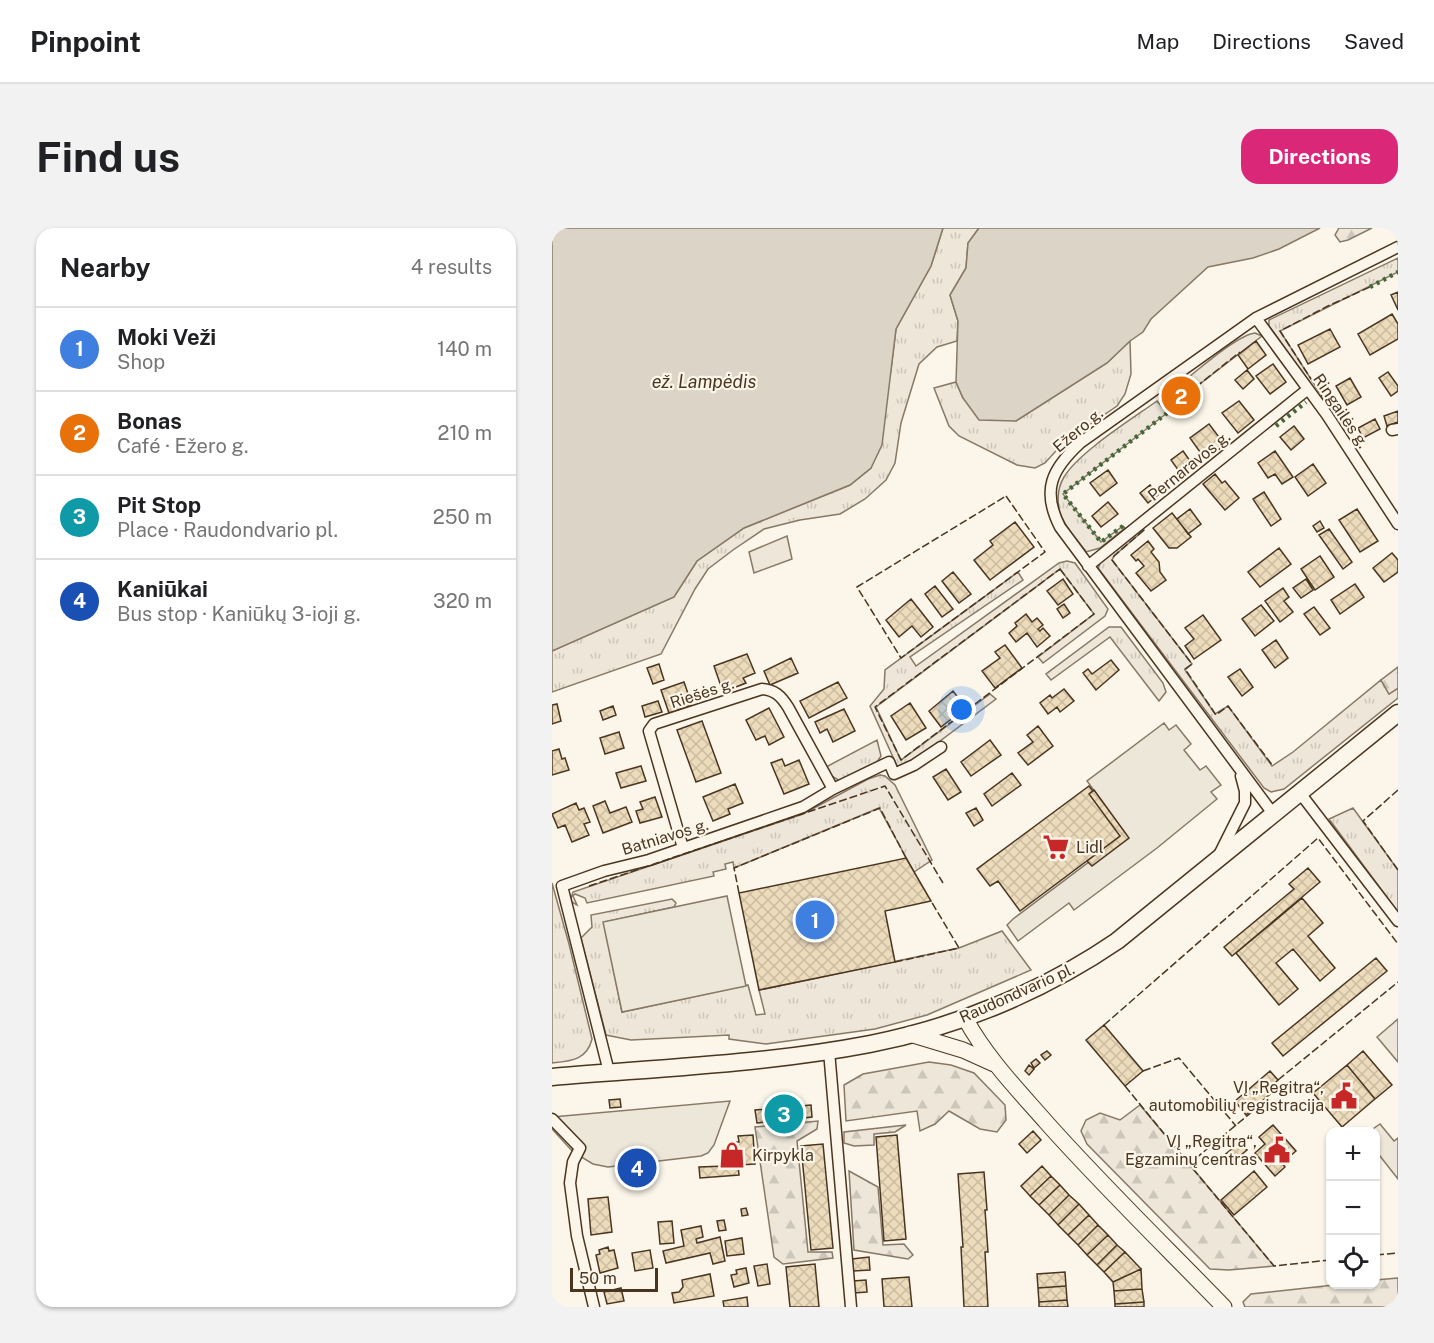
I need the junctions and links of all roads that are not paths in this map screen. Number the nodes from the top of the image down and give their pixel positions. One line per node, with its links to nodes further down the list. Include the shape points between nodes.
1 (1398, 248): 2 (street, Ežero g.)
2 (1256, 318): 3 (street, Ringailės g.); 5 (street, Ežero g., via 1080,443 1056,470 1051,482 1053,514)
3 (1308, 389): 4 (street, Ringailės g.); 5 (street, Pernaravos g.)
4 (1398, 524)
5 (1088, 566): 8 (street, Ežero g.)
6 (1398, 713): 10 (main road, Raudondvario pl.)
7 (940, 747): 9 (street, Batniavos g., via 894,774 889,762)
8 (1239, 770): 11 (street, Ežero g.); 13 (street, Ežero g., via 1245,802)
9 (833, 789): 12 (street, Batniavos g., via 803,807); 12 (street, Riešės g., via 789,707 771,690 762,689 654,724 650,731)
10 (1300, 793): 11 (main road, Raudondvario pl.); 14 (street)
11 (1274, 815): 13 (main road, Raudondvario pl.)
12 (683, 848): 19 (street, Batniavos g., via 561,886)
13 (1215, 863): 15 (main road, Raudondvario pl., via 1101,952 1046,983)
14 (1398, 921)
15 (964, 1018): 16 (main road, Raudondvario pl.); 18 (main road)
16 (910, 1034): 17 (main road, Raudondvario pl.); 18 (main road)
17 (829, 1051): 19 (main road, Raudondvario pl.); 23 (street)
18 (996, 1065): 24 (main road, via 1066,1144)
19 (609, 1072): 20 (main road, Raudondvario pl.)
20 (552, 1077)
21 (552, 1119): 22 (street, via 580,1148 570,1183 577,1236)
22 (594, 1307)
23 (851, 1307)
24 (1224, 1307)

